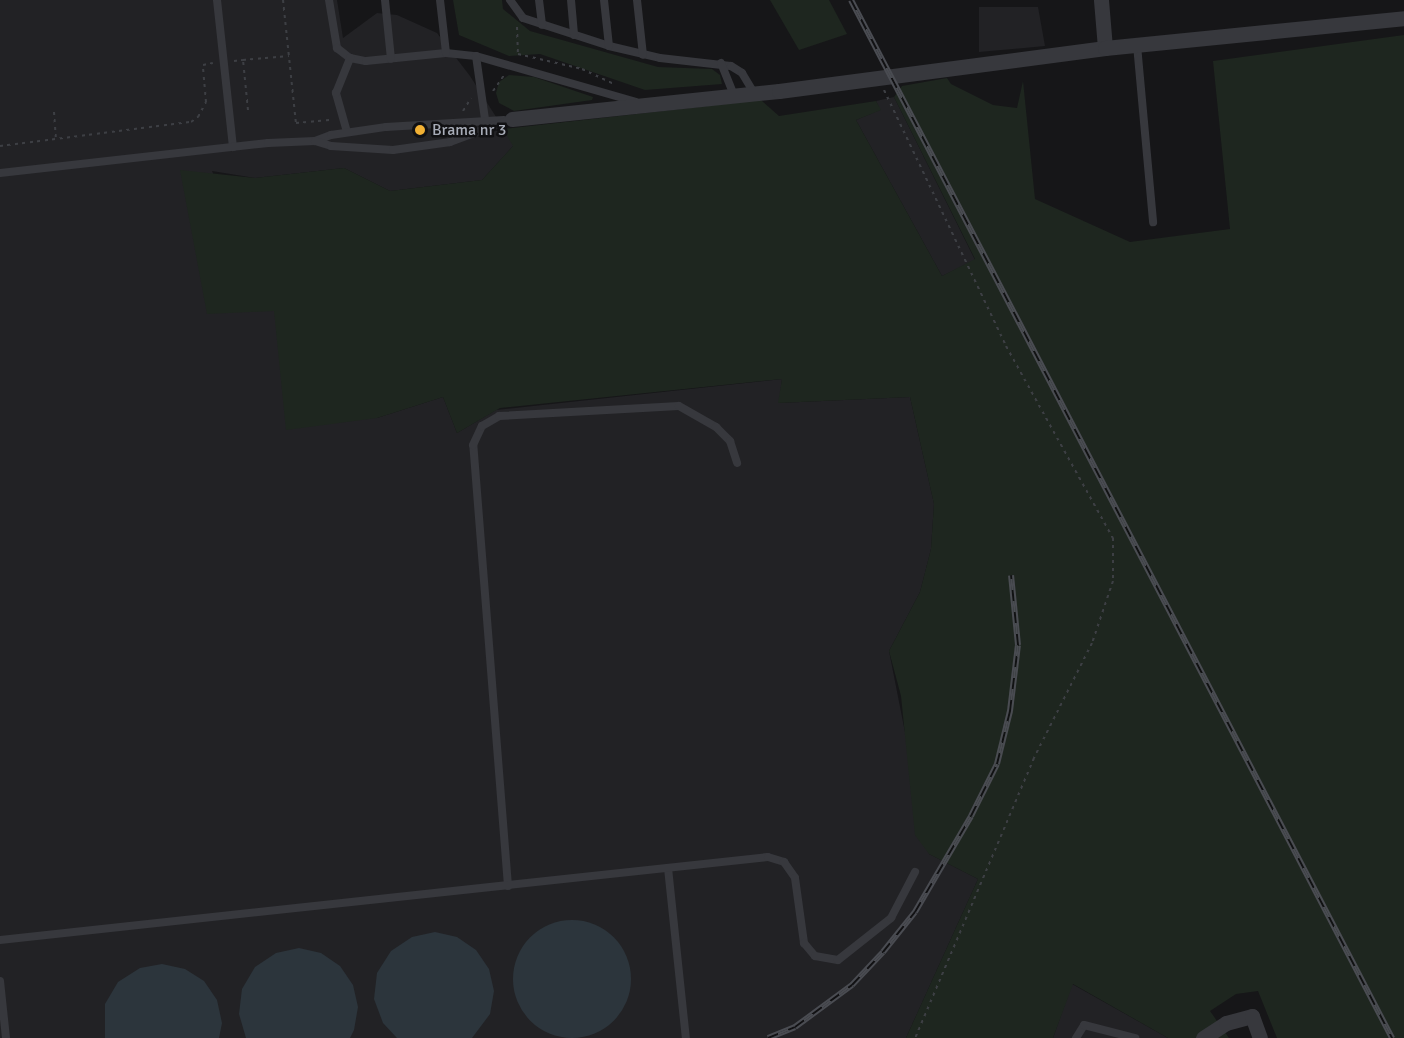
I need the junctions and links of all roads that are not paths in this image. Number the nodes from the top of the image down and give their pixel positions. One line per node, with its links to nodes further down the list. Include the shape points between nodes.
1 (217, 0): 30 (lane)
2 (329, 0): 20 (lane, via 337,48)
3 (385, 0): 21 (lane)
4 (440, 0): 17 (lane)
5 (510, 0): 12 (lane, via 523,18)
6 (539, 0): 12 (lane)
7 (571, 0): 13 (lane)
8 (604, 0): 15 (lane)
9 (637, 0): 18 (lane)
10 (1101, 0): 16 (street)
11 (1404, 18): 14 (street)
12 (542, 25): 13 (lane)
13 (574, 35): 15 (lane)
14 (1137, 45): 16 (street); 32 (lane)
15 (609, 46): 18 (lane)
16 (1105, 48): 23 (street)
17 (446, 52): 19 (lane); 21 (lane)
18 (643, 55): 22 (lane)
19 (476, 56): 25 (lane); 27 (lane)
20 (350, 58): 21 (lane); 28 (lane, via 336,93)
21 (391, 59)
22 (722, 63): 23 (lane, via 742,73); 24 (lane)
23 (754, 93): 24 (street)
24 (734, 96): 25 (street)
25 (640, 104): 26 (street)
26 (512, 119): 27 (lane)
27 (485, 125): 28 (lane); 29 (lane, via 450,142 393,150 331,146)
28 (347, 132): 29 (lane)
29 (315, 141): 30 (lane)
30 (233, 147): 31 (lane)
31 (0, 172)
32 (1154, 222)
33 (737, 463): 36 (lane, via 730,441 717,427 679,406 500,416 482,426 473,445)
34 (668, 868): 35 (lane, via 777,858 795,878 804,943 815,956 830,961 845,958 891,918); 36 (lane); 40 (lane)
35 (915, 872)
36 (508, 886): 37 (lane)
37 (0, 940)
38 (0, 981): 39 (lane)
39 (6, 1038)
40 (686, 1038)
41 (1076, 1038): 42 (lane, via 1084,1025)
42 (1135, 1038)
43 (1203, 1038): 44 (street, via 1226,1023 1252,1017)
44 (1260, 1038)

